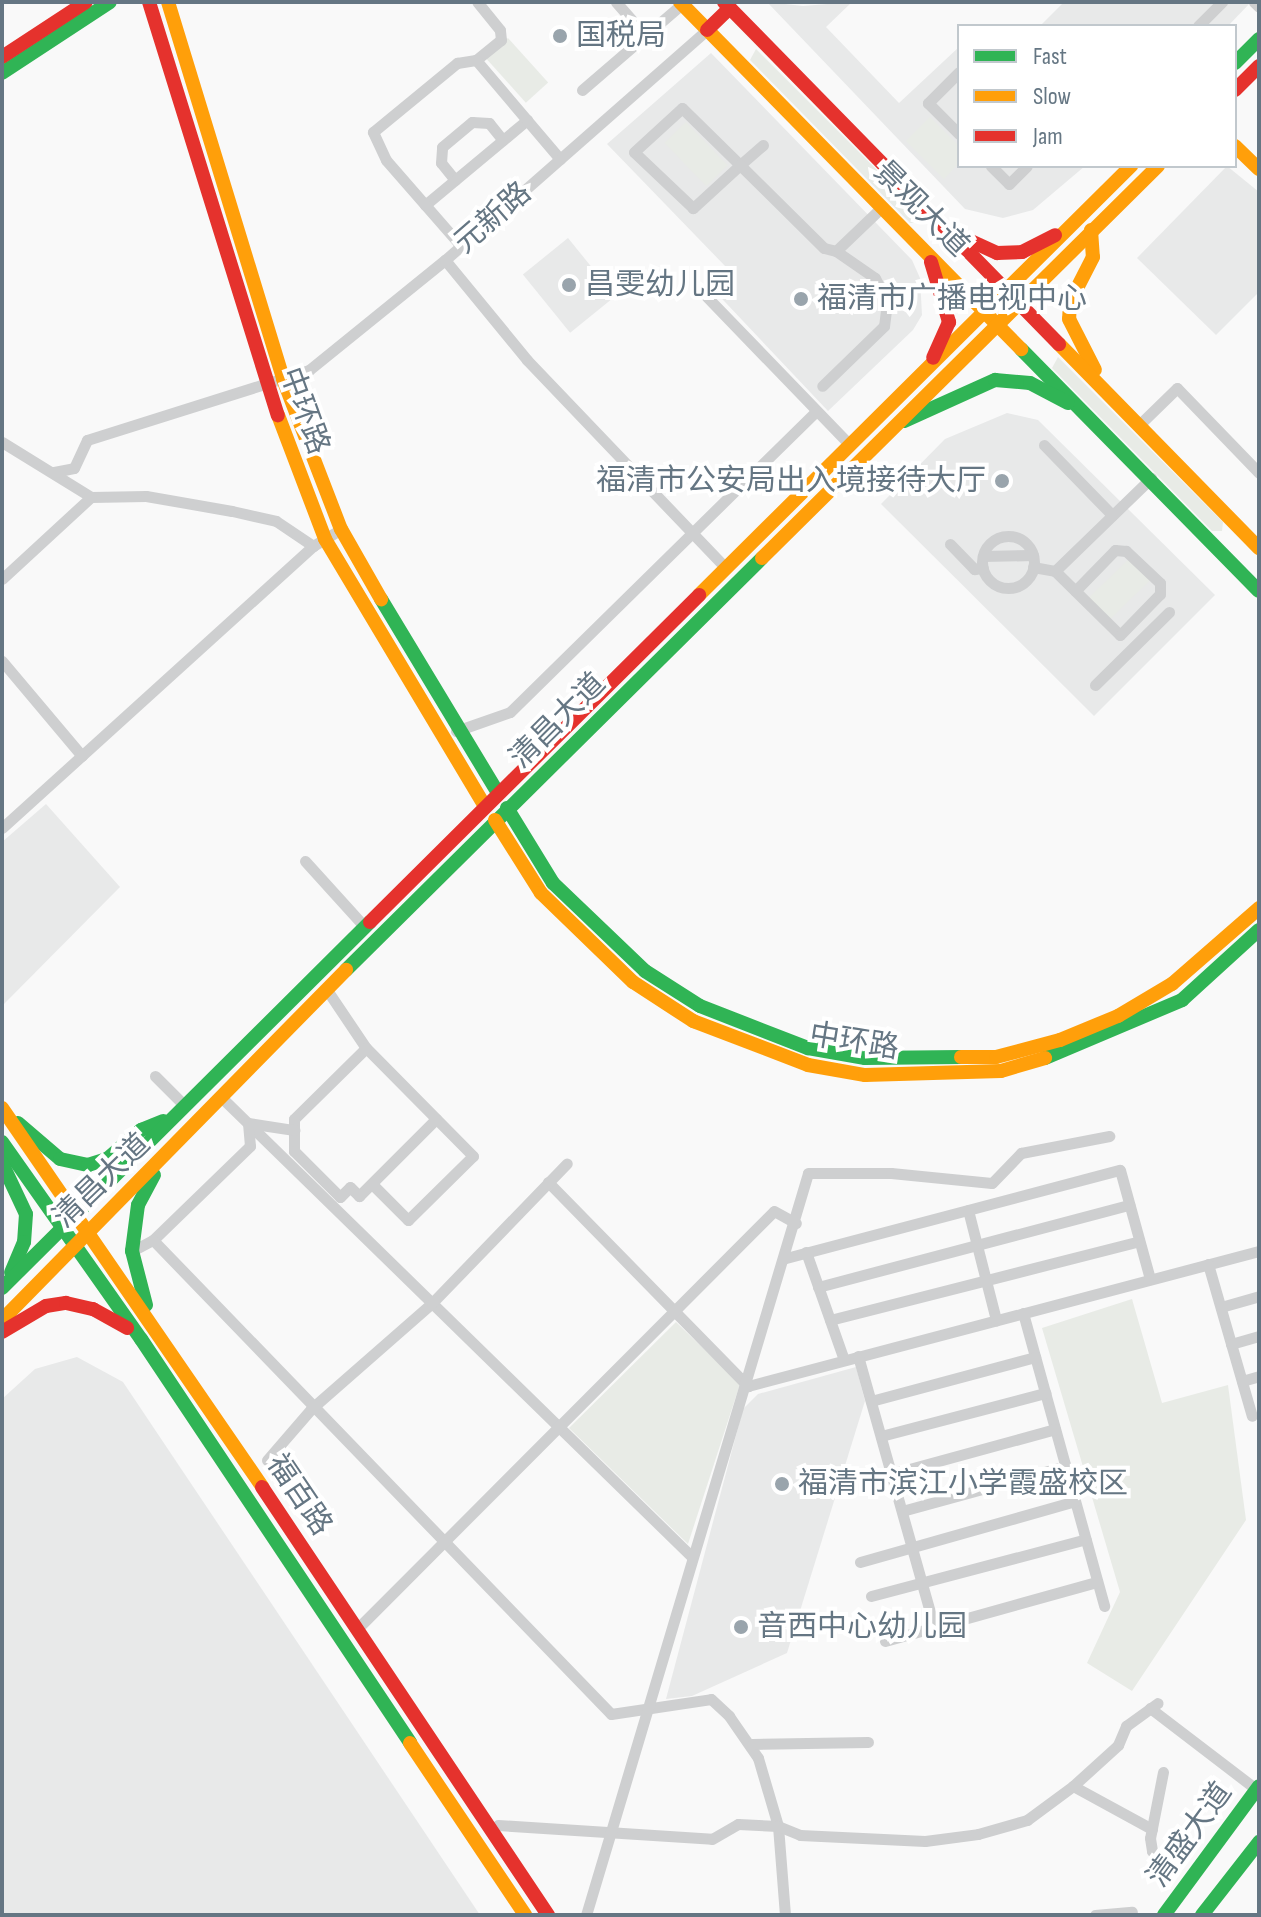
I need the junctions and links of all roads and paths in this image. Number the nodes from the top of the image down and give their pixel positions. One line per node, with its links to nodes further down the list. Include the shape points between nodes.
1 (86, 2): 16 (main road)
2 (110, 2): 20 (main road)
3 (149, 2): 53 (main road, 中环路)
4 (168, 2): 51 (main road, 中环路)
5 (477, 2): 17 (street, via 500,30 501,40)
6 (616, 2): 14 (street)
7 (1222, 2): 12 (street)
8 (1254, 2): 11 (street)
9 (681, 3): 13 (main road, 景观大道); 14 (street)
10 (727, 5): 13 (main road); 40 (main road, 景观大道)
11 (1259, 7)
12 (1200, 24)
13 (707, 30): 29 (street, 元新路); 38 (main road, 景观大道)
14 (645, 35): 23 (street)
15 (1259, 39): 18 (main road)
16 (2, 57)
17 (476, 60): 24 (street); 37 (street, via 457,63 373,132 386,160)
18 (1237, 61)
19 (1259, 66): 22 (main road)
20 (2, 73)
21 (957, 74): 25 (street, via 928,103)
22 (1237, 88)
23 (582, 90)
24 (527, 120): 26 (street); 29 (street)
25 (957, 132)
26 (503, 140): 36 (street); 36 (street, via 489,123 472,122 442,147 441,163)
27 (763, 145): 30 (street)
28 (1237, 148): 31 (main road)
29 (560, 159): 42 (street, 元新路)
30 (740, 165): 30 (street, via 693,208 634,152 682,108); 43 (street, via 824,248)
31 (1258, 166)
32 (993, 168): 33 (street, via 1009,184)
33 (1025, 168)
34 (1129, 168): 39 (main road, 清昌大道)
35 (1156, 168): 41 (main road, 清昌大道)
36 (455, 180): 37 (street)
37 (425, 205): 42 (street)
38 (882, 207): 43 (street); 44 (main road, 景观大道)
39 (1078, 218): 40 (main road, via 1022,252 997,253); 46 (main road, 清昌大道)
40 (948, 230): 46 (main road, 景观大道)
41 (1091, 230): 48 (main road, 清昌大道); 55 (main road, via 1093,257 1070,302 1069,319)
42 (461, 246): 45 (street, 元新路)
43 (836, 251): 54 (street, via 875,278 887,302 884,326)
44 (925, 251): 49 (main road, 景观大道); 52 (main road, via 949,322 937,353)
45 (445, 260): 51 (street, 元新路, via 309,370); 69 (street, via 527,360)
46 (1007, 289): 48 (main road, 景观大道); 49 (main road, 清昌大道)
47 (707, 297): 56 (street)
48 (1019, 302): 50 (main road, 清昌大道); 55 (main road, 景观大道)
49 (985, 311): 50 (main road, 景观大道); 52 (main road, 清昌大道)
50 (997, 323): 57 (main road, 景观大道); 59 (main road, 清昌大道)
51 (283, 379): 53 (street, 元新路); 68 (main road, 中环路)
52 (916, 379): 61 (main road, 清昌大道)
53 (266, 385): 63 (street, 元新路, via 87,440 74,468); 70 (main road, 中环路)
54 (822, 386)
55 (1110, 394): 58 (main road, 景观大道)
56 (816, 411): 61 (street); 69 (street)
57 (1090, 416): 59 (main road, via 1016,378 960,392); 65 (main road, 景观大道)
58 (1139, 425): 64 (street, via 1177,388); 72 (main road, 景观大道)
59 (893, 427): 89 (main road, 清昌大道)
60 (2, 442): 63 (street)
61 (848, 443): 75 (main road, 清昌大道)
62 (1044, 445): 67 (street)
63 (54, 472): 66 (street)
64 (1259, 473)
65 (1151, 478): 67 (street); 79 (main road, 景观大道)
66 (91, 497): 70 (street, via 146,496 232,511 276,521); 77 (street)
67 (1112, 515): 76 (street)
68 (341, 529): 70 (street); 85 (main road, 中环路)
69 (691, 534): 75 (street); 85 (street, via 510,712)
70 (319, 542): 86 (street); 88 (main road, 中环路)
71 (950, 544): 74 (street, via 974,569)
72 (1258, 546)
73 (1033, 561): 74 (street); 74 (street, via 1023,541 1006,536 990,543); 74 (street, via 1022,583 1007,588 991,582); 76 (street)
74 (983, 562)
75 (724, 566): 87 (main road, 清昌大道)
76 (1055, 571): 78 (street)
77 (2, 579)
78 (1075, 591): 81 (street); 81 (street, via 1115,550 1126,551 1160,583 1160,594)
79 (1259, 591)
80 (1169, 612): 82 (street)
81 (1120, 635): 82 (street)
82 (1133, 648): 84 (street)
83 (2, 661): 86 (street)
84 (1095, 685)
85 (456, 731): 87 (main road, 中环路)
86 (82, 756): 91 (street)
87 (498, 793): 88 (main road, 清昌大道)
88 (485, 806): 94 (main road, 清昌大道)
89 (507, 808): 90 (main road, 清昌大道); 93 (main road, 中环路, via 553,883 645,971 700,1006 754,1028 808,1048 865,1058 996,1057 1060,1040 1118,1016 1172,984)
90 (495, 820): 95 (main road, 中环路, via 541,893 633,982 693,1021 808,1065 865,1075 1001,1071 1064,1053 1182,1000); 96 (main road, 清昌大道)
91 (2, 828)
92 (305, 861): 94 (street)
93 (1259, 908)
94 (364, 926): 100 (main road, 清昌大道)
95 (1259, 930)
96 (327, 990): 97 (street); 99 (main road, 清昌大道)
97 (366, 1048): 103 (street); 105 (street, via 294,1119)
98 (155, 1076): 100 (street)
99 (220, 1096): 104 (street); 108 (main road, 清昌大道)
100 (184, 1105): 102 (main road, 清昌大道)
101 (4, 1110): 102 (main road, via 60,1159 88,1165 107,1159 141,1130); 115 (main road, 福百路)
102 (172, 1117): 115 (main road, 清昌大道)
103 (436, 1119): 112 (street); 112 (street, via 473,1156 408,1220)
104 (248, 1123): 105 (street); 119 (street, via 250,1146); 133 (street)
105 (294, 1130): 112 (street, via 294,1151 340,1197 350,1187 359,1196)
106 (1109, 1136): 116 (street, via 1021,1153 992,1183 891,1173 808,1173)
107 (2, 1142): 117 (main road, 福百路)
108 (165, 1158): 118 (main road, 清昌大道); 123 (main road, via 138,1205)
109 (2, 1163): 130 (main road, via 26,1214 20,1254)
110 (567, 1163): 111 (street)
111 (548, 1182): 133 (street); 135 (street)
112 (372, 1184)
113 (1129, 1205): 114 (street, via 1120,1170); 120 (street); 121 (street)
114 (968, 1210): 121 (street); 125 (street)
115 (73, 1216): 117 (main road, 清昌大道); 118 (main road, 福百路)
116 (796, 1223): 126 (street); 135 (street, via 774,1211)
117 (60, 1230): 122 (main road, 福百路); 130 (main road, 清昌大道)
118 (84, 1233): 122 (main road, 清昌大道); 140 (main road, 福百路)
119 (153, 1240): 123 (street); 153 (street)
120 (1139, 1241): 128 (street); 129 (street)
121 (977, 1245): 129 (street); 131 (street)
122 (71, 1246): 137 (main road, 清昌大道); 143 (main road, 福百路)
123 (132, 1251): 140 (main road, via 135,1278)
124 (1259, 1251): 127 (street)
125 (806, 1252): 126 (street); 131 (street)
126 (786, 1258): 150 (street)
127 (1208, 1264): 128 (street); 134 (street)
128 (1150, 1279): 136 (street)
129 (986, 1280): 138 (street); 139 (street)
130 (2, 1287)
131 (818, 1287): 138 (street)
132 (1259, 1296): 134 (street)
133 (432, 1303): 153 (street); 155 (street)
134 (1221, 1307): 144 (street)
135 (677, 1313): 150 (street); 155 (street)
136 (1023, 1313): 139 (street); 146 (street)
137 (2, 1320)
138 (830, 1320): 147 (street)
139 (996, 1320): 145 (street)
140 (156, 1328): 173 (main road, 福百路)
141 (2, 1332): 143 (main road, via 46,1306 66,1303 105,1315)
142 (1259, 1336): 144 (street)
143 (141, 1339): 188 (main road, 福百路)
144 (1231, 1344): 149 (street)
145 (858, 1356): 147 (street); 152 (street)
146 (1035, 1357): 151 (street); 152 (street)
147 (844, 1360): 150 (street)
148 (1259, 1376): 149 (street)
149 (1242, 1381): 154 (street)
150 (748, 1386): 166 (street)
151 (1045, 1393): 156 (street); 157 (street)
152 (871, 1401): 157 (street)
153 (311, 1409): 158 (street); 163 (street)
154 (1252, 1416)
155 (561, 1429): 163 (street); 166 (street)
156 (1055, 1429): 159 (street); 160 (street)
157 (881, 1436): 160 (street)
158 (267, 1460)
159 (1066, 1466): 161 (street); 162 (street)
160 (891, 1474): 162 (street)
161 (1075, 1501): 164 (street); 165 (street)
162 (902, 1511): 165 (street)
163 (444, 1537): 173 (street); 175 (street, via 611,1714)
164 (1086, 1539): 168 (street); 169 (street)
165 (911, 1545): 167 (street); 169 (street)
166 (692, 1557): 175 (street)
167 (860, 1562)
168 (1097, 1582): 171 (street); 172 (street)
169 (922, 1583): 170 (street); 172 (street)
170 (871, 1596)
171 (1104, 1606)
172 (934, 1626): 174 (street)
173 (357, 1629): 189 (main road, 福百路)
174 (885, 1641)
175 (644, 1712): 177 (street, via 711,1699); 184 (street)
176 (868, 1742): 177 (street)
177 (752, 1744): 182 (street)
178 (1163, 1772): 183 (street)
179 (1073, 1786): 180 (street, via 1118,1745 1126,1726 1154,1706); 182 (street, via 1027,1820 978,1834 925,1841 800,1835); 183 (street)
180 (1258, 1788): 193 (main road, 清盛大道)
181 (498, 1825): 184 (street)
182 (778, 1826): 184 (street, via 738,1824 712,1839); 191 (street)
183 (1152, 1829): 186 (street, via 1152,1851)
184 (608, 1830): 190 (street)
185 (1259, 1842): 194 (main road, 清盛大道)
186 (1168, 1867)
187 (1132, 1912): 192 (street)
188 (525, 1915)
189 (548, 1915)
190 (586, 1915)
191 (785, 1915)
192 (1095, 1915)
193 (1164, 1915)
194 (1202, 1915)

